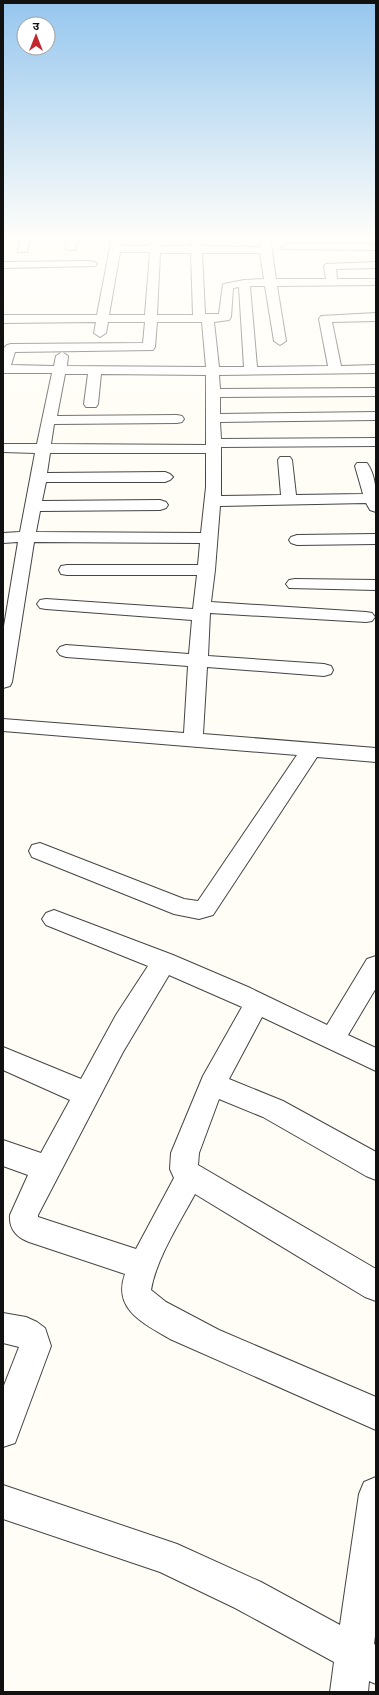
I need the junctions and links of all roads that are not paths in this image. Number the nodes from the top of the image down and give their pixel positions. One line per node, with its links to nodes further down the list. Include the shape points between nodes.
1 (225, 316): 8 (street)
2 (247, 316): 19 (street)
3 (277, 316): 10 (street)
4 (376, 318): 16 (street, via 324,320)
5 (51, 319): 6 (street); 9 (street); 12 (street)
6 (102, 319): 7 (street); 14 (street)
7 (151, 319): 8 (street); 14 (street, via 148,348)
8 (203, 319): 20 (street)
9 (4, 322)
10 (280, 341)
11 (6, 348): 12 (street); 15 (street, via 3,369)
12 (47, 348): 13 (street)
13 (63, 348): 14 (street); 15 (street)
14 (98, 348)
15 (59, 369): 18 (street); 27 (street)
16 (335, 369): 17 (street); 19 (street)
17 (376, 369)
18 (95, 370): 20 (street); 23 (street)
19 (251, 370): 20 (street)
20 (212, 371): 22 (street)
21 (376, 392): 22 (street)
22 (213, 393): 25 (street)
23 (91, 404)
24 (376, 416): 25 (street)
25 (214, 418): 29 (street)
26 (177, 419): 27 (street)
27 (49, 420): 31 (street)
28 (376, 442): 29 (street)
29 (214, 446): 31 (street); 37 (street)
30 (3, 448): 31 (street)
31 (44, 448): 35 (street)
32 (285, 460): 36 (street)
33 (362, 466): 38 (street)
34 (165, 477): 35 (street)
35 (40, 478): 40 (street)
36 (289, 500): 37 (street); 38 (street)
37 (213, 501): 43 (street)
38 (374, 502)
39 (160, 505): 40 (street)
40 (33, 506): 42 (street)
41 (3, 538): 42 (street)
42 (27, 538): 43 (street); 56 (street)
43 (209, 538): 47 (street)
44 (376, 539): 45 (street)
45 (297, 540)
46 (66, 570): 47 (street)
47 (207, 570): 51 (street)
48 (295, 584): 49 (street)
49 (376, 585)
50 (46, 604): 51 (street)
51 (202, 611): 52 (street); 54 (street)
52 (366, 617)
53 (66, 652): 54 (street)
54 (198, 661): 55 (street); 58 (street)
55 (324, 670)
56 (3, 682)
57 (3, 725): 58 (street)
58 (193, 740): 59 (street)
59 (311, 750): 60 (street); 61 (street, via 205,909 182,908)
60 (376, 755)
61 (40, 851)
62 (54, 919): 63 (street)
63 (164, 962): 65 (street); 70 (street)
64 (376, 966): 66 (street)
65 (257, 1003): 66 (street); 69 (street)
66 (333, 1038): 68 (street)
67 (3, 1058): 70 (street)
68 (376, 1060)
69 (212, 1084): 72 (street, via 273,1109); 74 (street, via 185,1153 184,1170)
70 (86, 1094): 73 (street)
71 (3, 1152): 73 (street)
72 (376, 1167)
73 (46, 1168): 75 (street, via 24,1215 24,1222 29,1228)
74 (190, 1176): 75 (street); 76 (street)
75 (144, 1266): 78 (street, via 136,1285 136,1292 144,1304 154,1312 208,1340)
76 (376, 1286)
77 (3, 1328): 79 (street, via 32,1336 36,1346)
78 (376, 1414)
79 (3, 1431)
80 (376, 1494): 82 (street)
81 (3, 1502): 82 (street, via 165,1556 248,1595)
82 (365, 1659): 83 (street)
83 (349, 1692)

